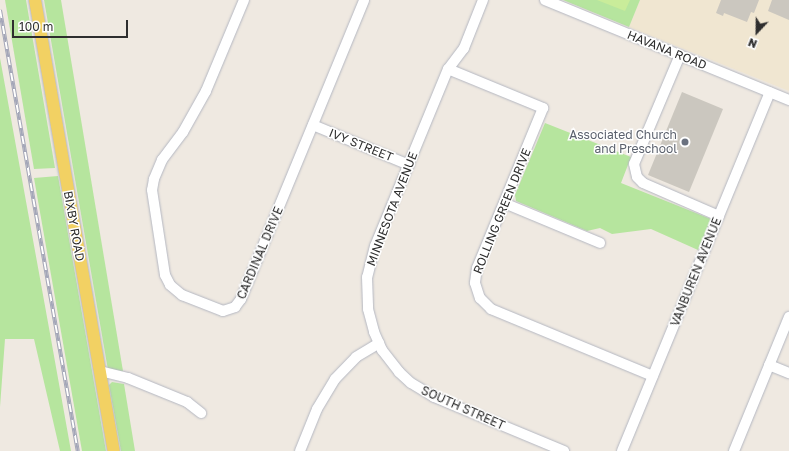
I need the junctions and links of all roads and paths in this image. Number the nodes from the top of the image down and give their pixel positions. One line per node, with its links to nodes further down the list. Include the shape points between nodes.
1 (35, 0): 18 (main road, BIXBY ROAD)
2 (244, 0): 10 (street, CARDINAL DRIVE, via 198,108 162,160 154,180 152,201 165,275 175,291 223,311 230,310 239,303)
3 (364, 0): 10 (street, CARDINAL DRIVE)
4 (483, 0): 7 (street, MINNESOTA AVENUE, via 464,48)
5 (544, 0): 6 (street, HAVANA ROAD)
6 (680, 55): 8 (street, HAVANA ROAD); 13 (street, via 634,164 637,177 643,183)
7 (448, 69): 11 (street, MINNESOTA AVENUE); 12 (street, ROLLING GREEN DRIVE, via 543,108)
8 (770, 92): 9 (street, HAVANA ROAD); 13 (street, VANBUREN AVENUE)
9 (789, 100)
10 (313, 125): 11 (street, IVY STREET)
11 (409, 164): 16 (street, MINNESOTA AVENUE, via 375,246 367,277 368,309)
12 (504, 203): 14 (street); 20 (street, ROLLING GREEN DRIVE, via 475,275 476,290 485,304 491,309)
13 (719, 216): 20 (street, VANBUREN AVENUE)
14 (600, 243)
15 (789, 317): 17 (street)
16 (378, 343): 23 (street, via 356,357 335,379 317,409); 24 (street, SOUTH STREET, via 399,372 424,392)
17 (769, 365): 19 (street); 26 (street)
18 (100, 370): 21 (street, via 128,378 187,402); 22 (main road, BIXBY ROAD)
19 (789, 373)
20 (653, 376): 25 (street, VANBUREN AVENUE)
21 (201, 413)
22 (114, 451)
23 (301, 451)
24 (564, 451)
25 (622, 451)
26 (734, 451)

